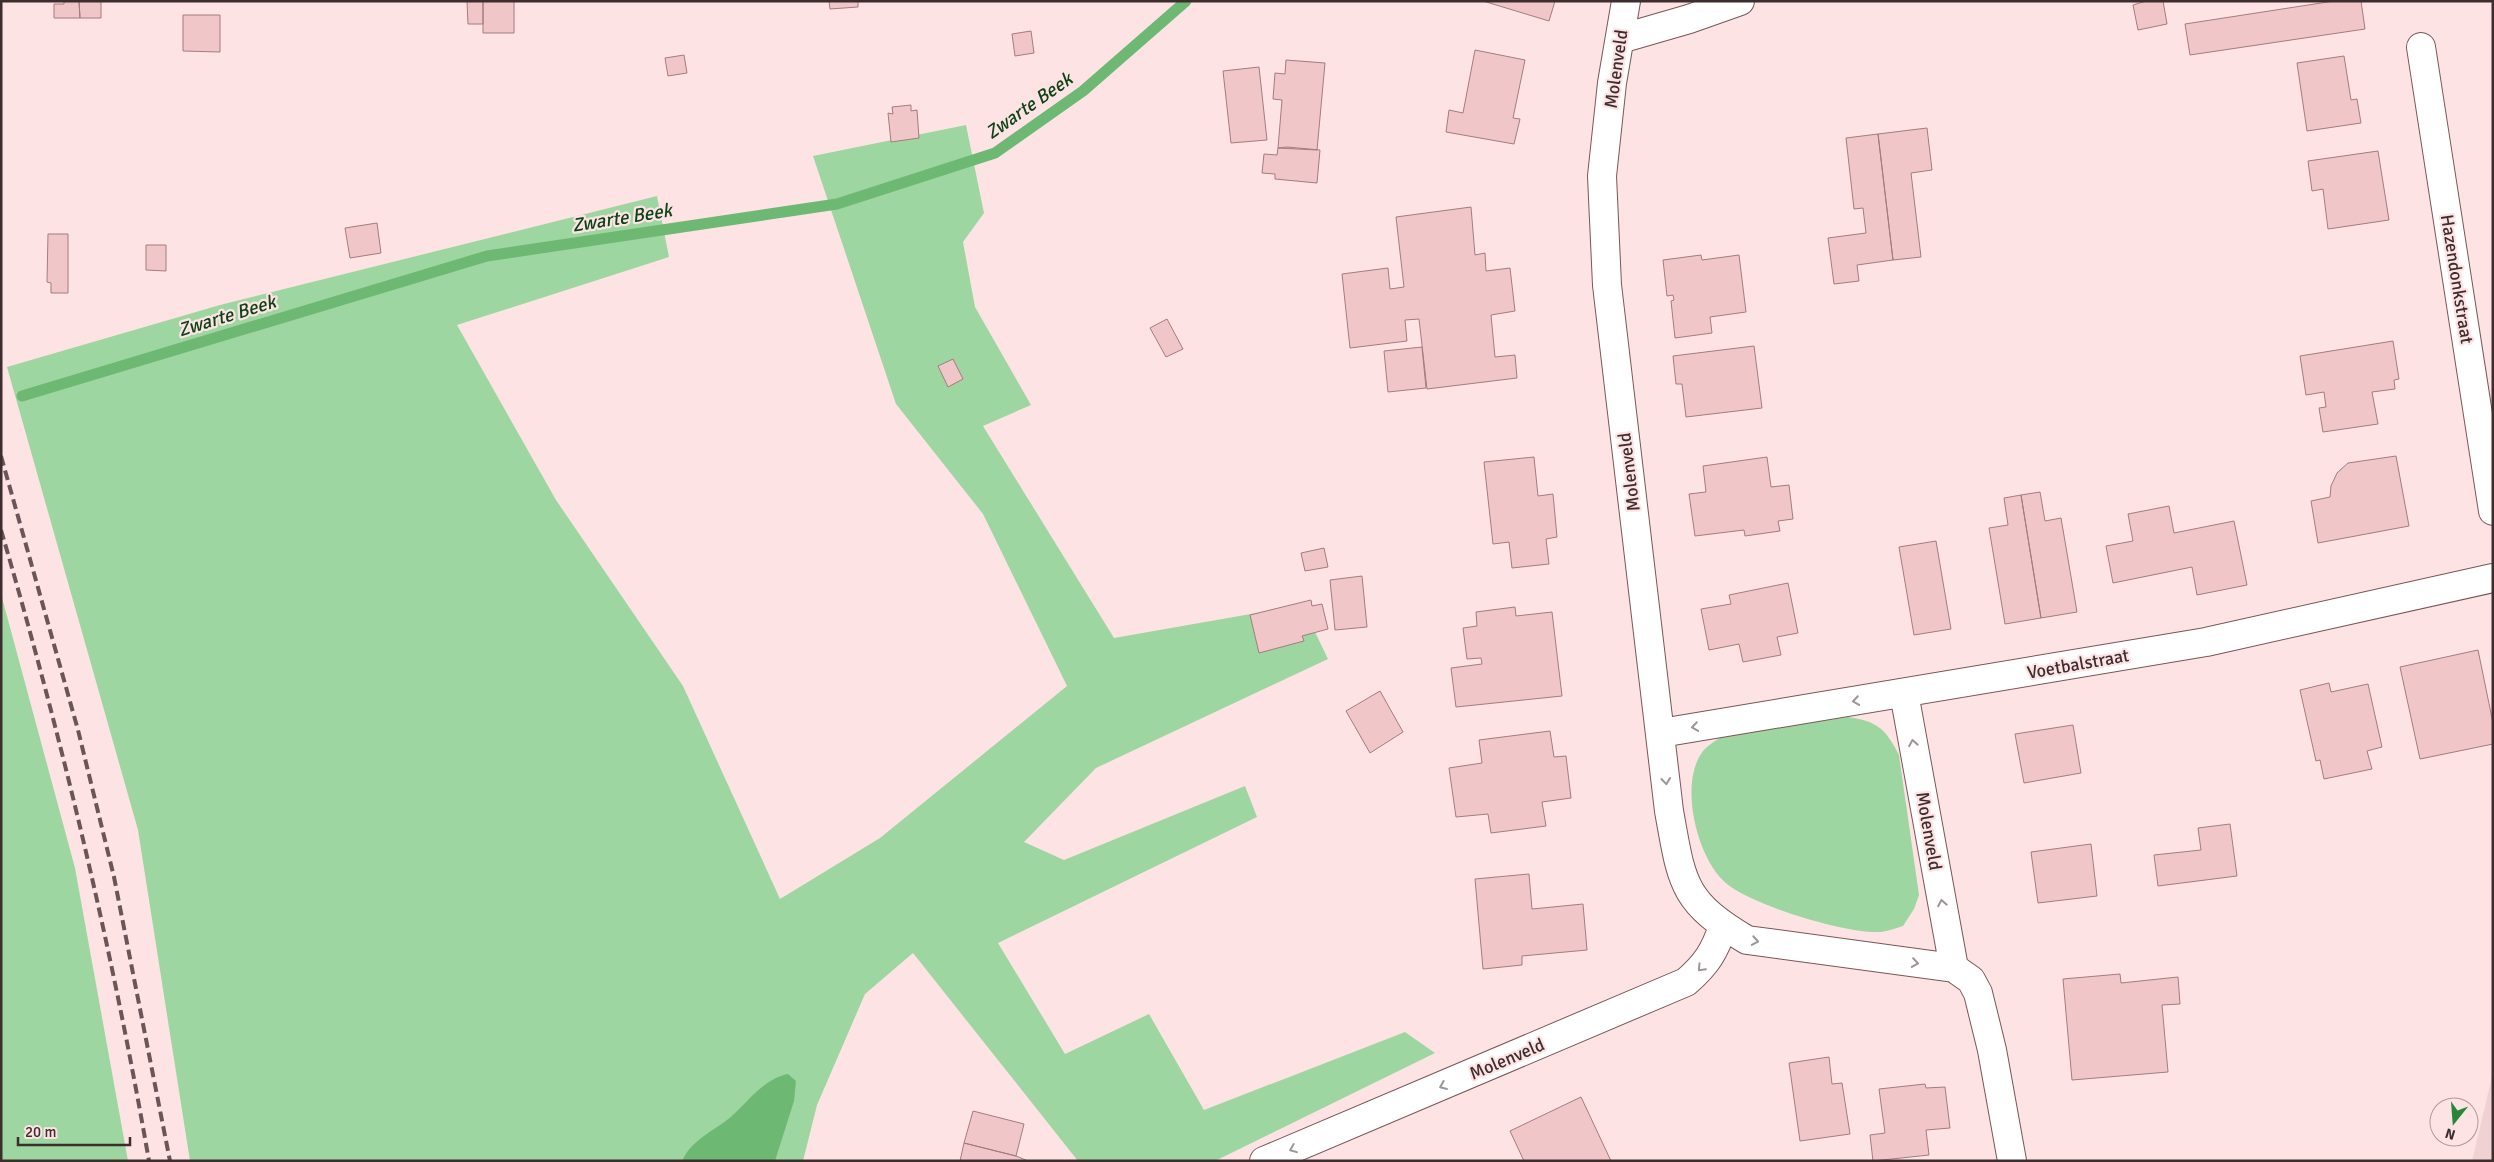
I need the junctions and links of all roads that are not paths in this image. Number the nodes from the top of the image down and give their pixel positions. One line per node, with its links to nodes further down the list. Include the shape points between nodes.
1 (1626, 1): 3 (street, Molenveld)
2 (1740, 1): 3 (street)
3 (1620, 38): 8 (street, Molenveld, via 1602,176 1607,285)
4 (2421, 47): 5 (street, Hazendonkstraat)
5 (2493, 511)
6 (2493, 578): 7 (street, Voetbalstraat, via 2206,642)
7 (1904, 693): 8 (street, Voetbalstraat, one-way to 8); 10 (street, Molenveld, one-way to 7)
8 (1660, 733): 9 (street, Molenveld, one-way to 9, via 1668,810 1680,870 1692,898)
9 (1723, 926): 10 (street, Molenveld, one-way to 10, via 1747,940); 11 (street, Molenveld, one-way to 11, via 1704,968 1686,982)
10 (1954, 968): 12 (street, via 1971,980 1978,993)
11 (1264, 1161)
12 (2012, 1161)

